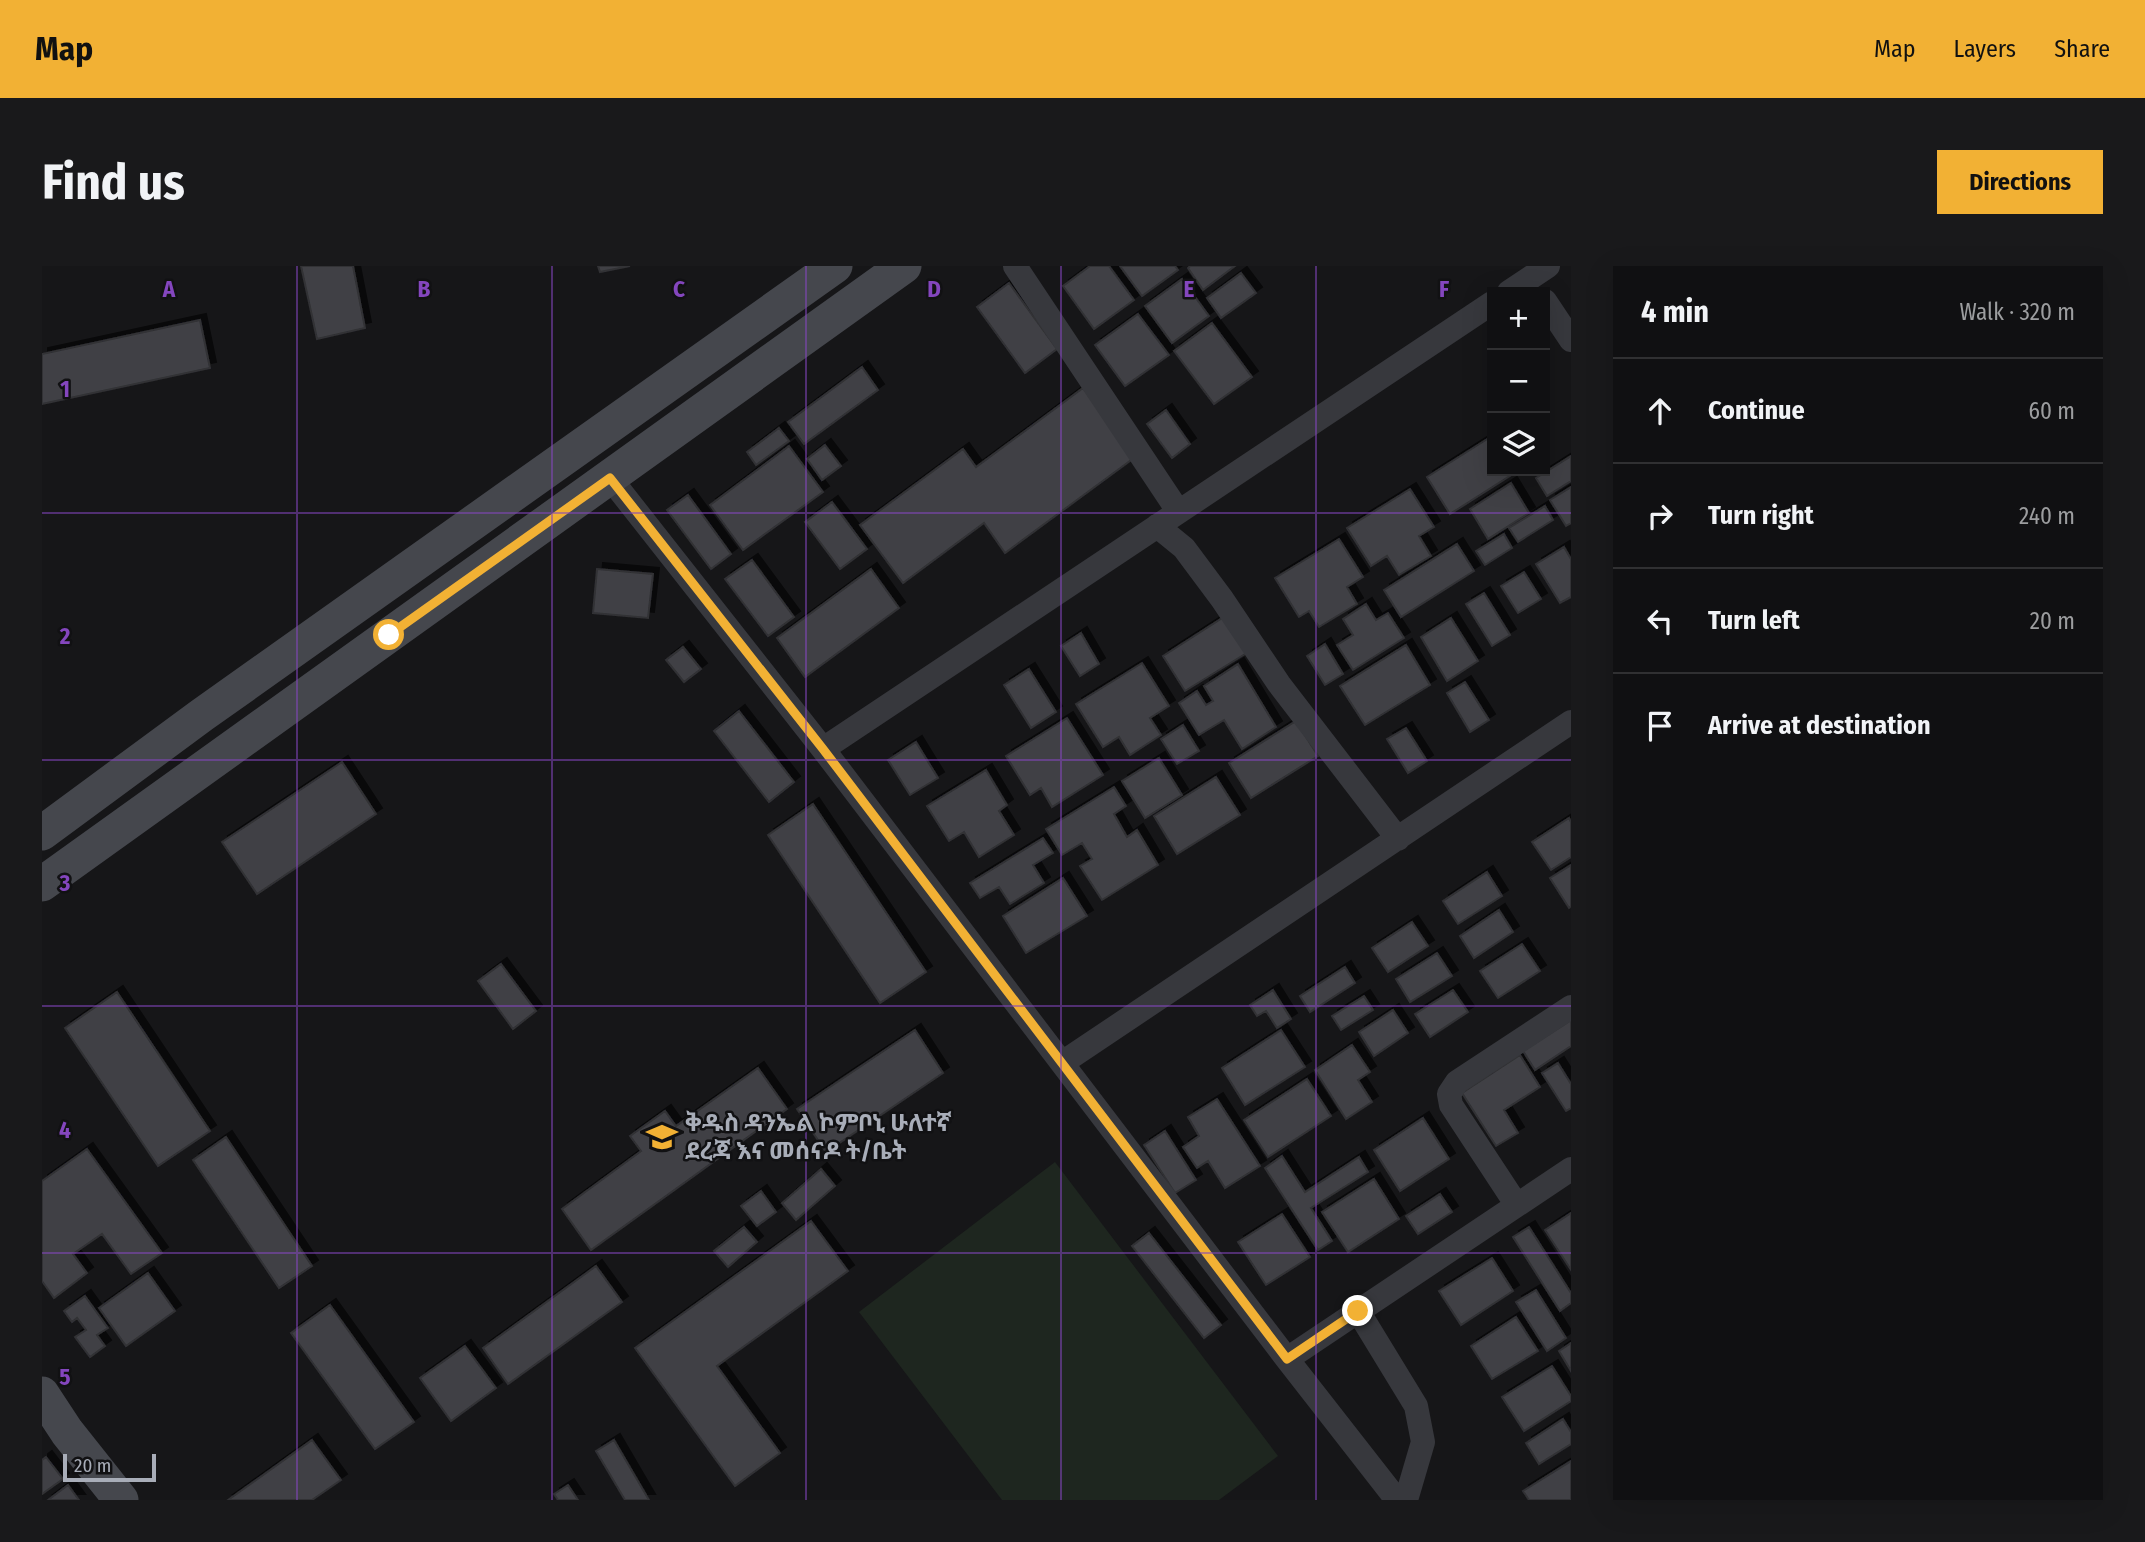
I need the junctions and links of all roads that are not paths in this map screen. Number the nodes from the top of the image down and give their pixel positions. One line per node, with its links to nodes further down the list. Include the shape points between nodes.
1 (835, 266): 12 (main road)
2 (904, 266): 7 (main road)
3 (1015, 266): 8 (street)
4 (1487, 306): 8 (street)
5 (1550, 308): 6 (street)
6 (1571, 340)
7 (610, 478): 11 (street); 14 (main road)
8 (1178, 511): 9 (street)
9 (1157, 526): 11 (street); 13 (street, via 1184,548 1279,684)
10 (1571, 723): 13 (street)
11 (823, 749): 16 (street)
12 (42, 833)
13 (1398, 839): 16 (street)
14 (42, 884)
15 (1571, 1007): 18 (street, via 1457,1082 1449,1094 1451,1105)
16 (1062, 1063): 20 (street)
17 (1571, 1169): 18 (street)
18 (1516, 1203): 19 (street)
19 (1358, 1311): 20 (street); 25 (street, via 1416,1406 1423,1442)
20 (1287, 1359): 24 (street)
21 (42, 1394): 22 (main road)
22 (55, 1433): 23 (main road)
23 (121, 1500)
24 (1397, 1500)
25 (1406, 1500)

